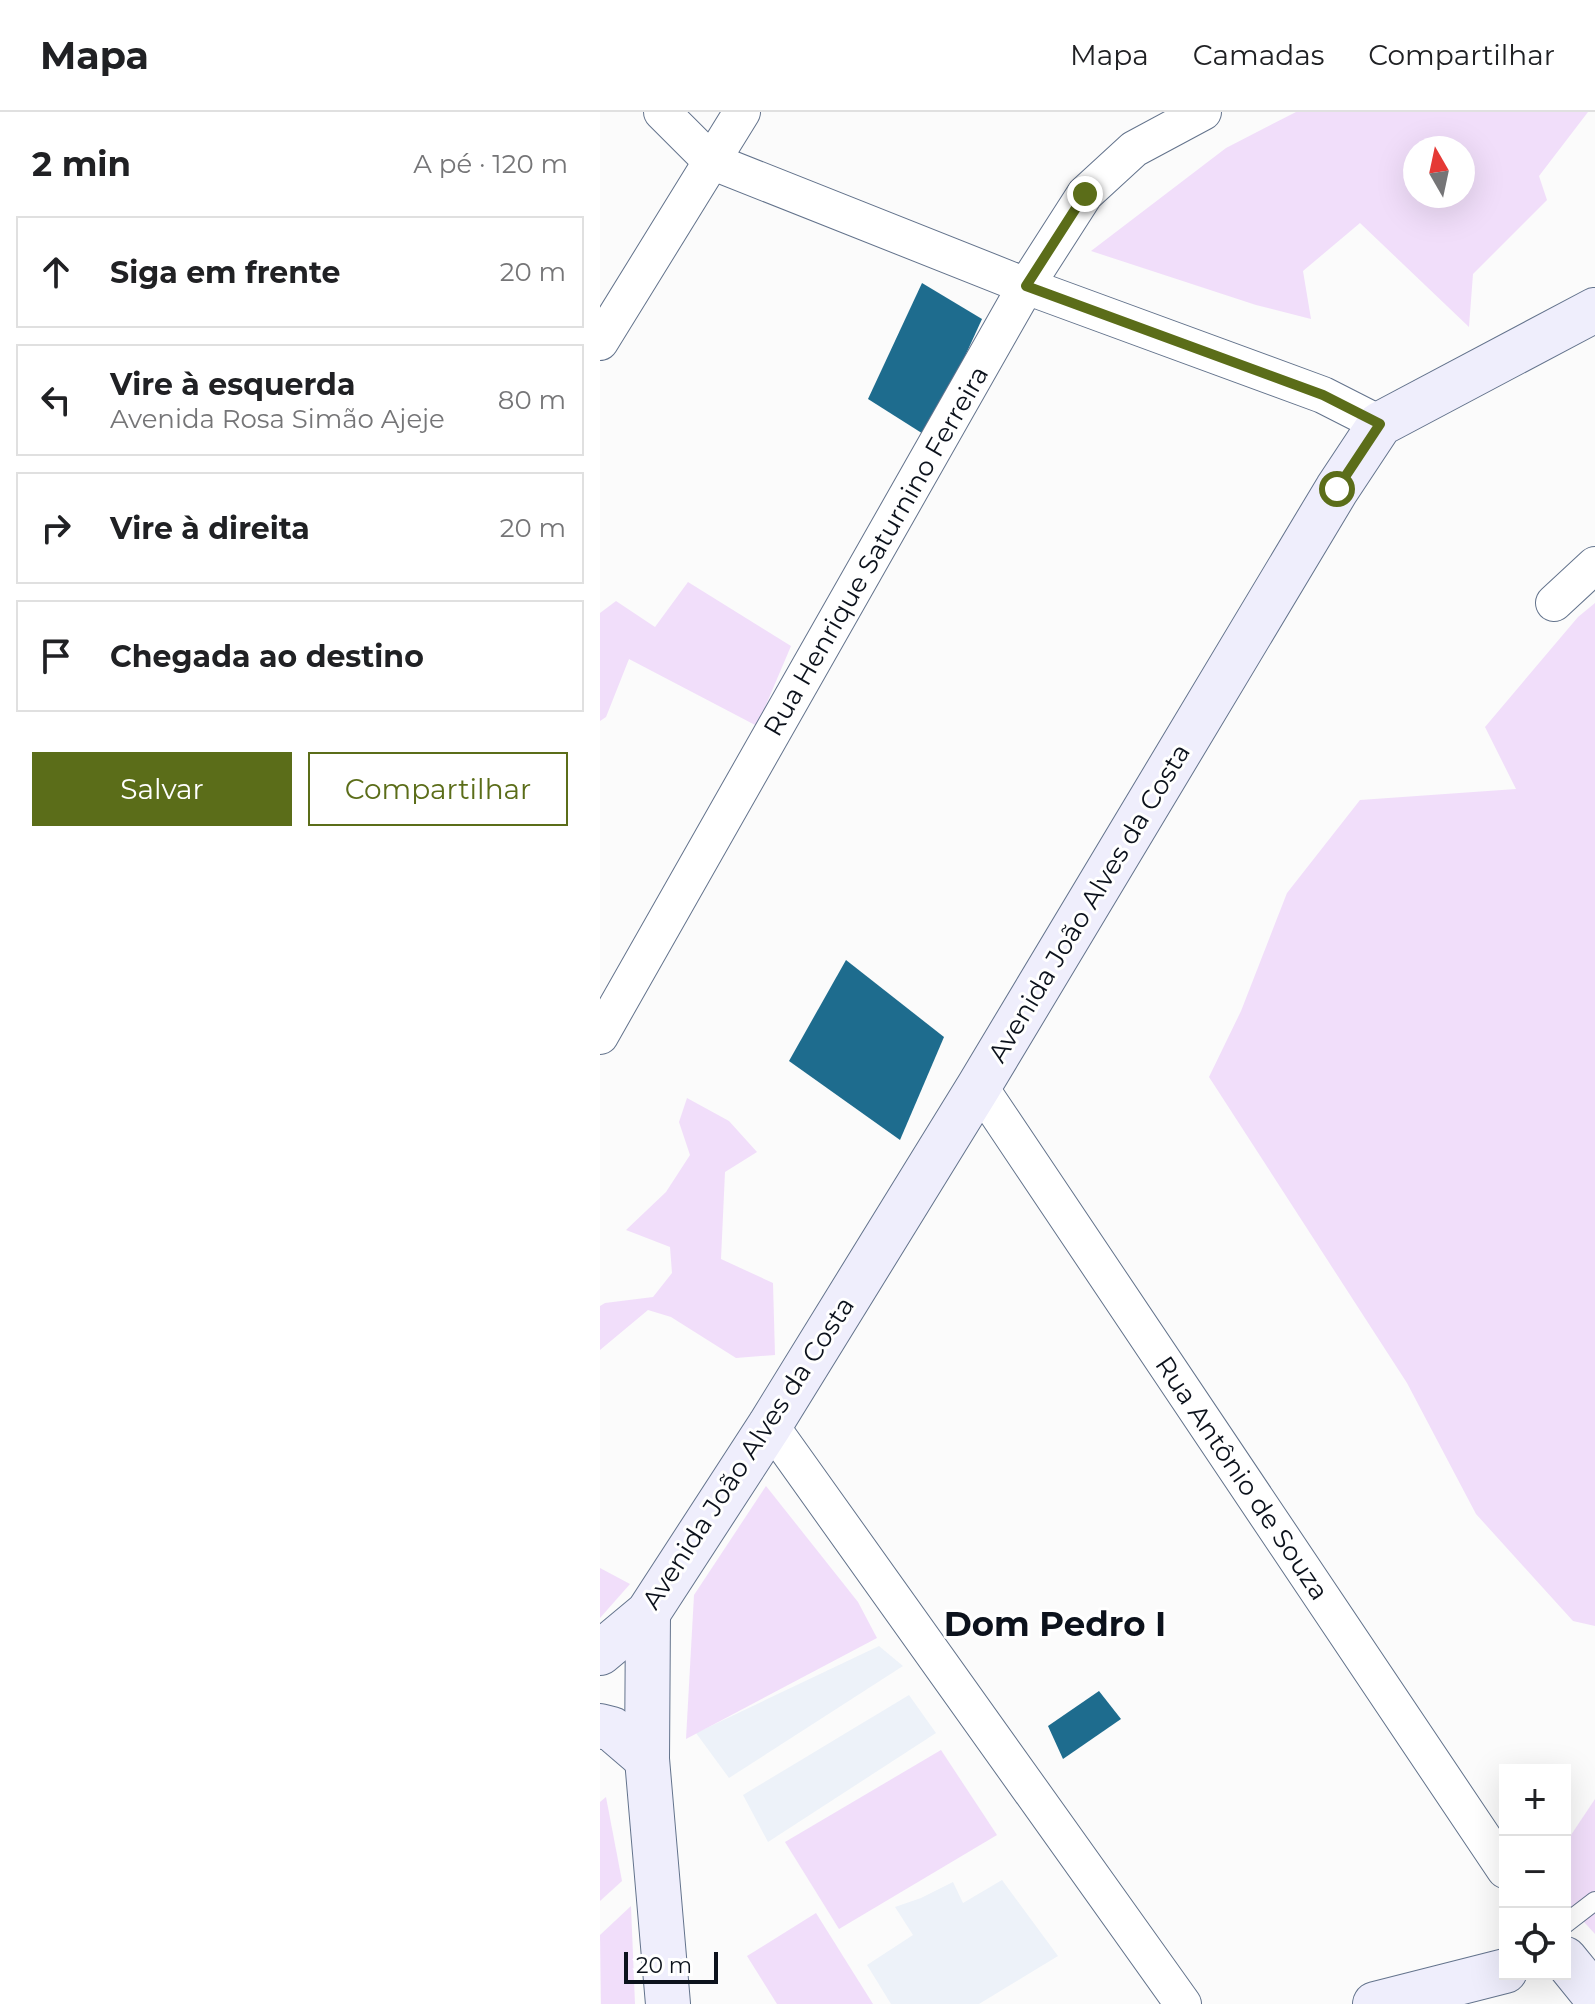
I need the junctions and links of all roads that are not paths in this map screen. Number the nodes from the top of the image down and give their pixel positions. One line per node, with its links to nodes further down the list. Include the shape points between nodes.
1 (662, 112): 4 (street)
2 (742, 112): 4 (street)
3 (1203, 112): 5 (street, Rua Henrique Saturnino Ferreira, via 1134,149 1085,194)
4 (711, 161): 5 (street); 7 (street)
5 (1026, 286): 8 (street, via 1323,395); 11 (street, Rua Henrique Saturnino Ferreira)
6 (1595, 310): 8 (street, Avenida João Alves da Costa)
7 (600, 342)
8 (1380, 424): 12 (street, Avenida João Alves da Costa)
9 (1595, 565): 10 (street)
10 (1554, 603)
11 (600, 1036)
12 (979, 1086): 13 (street, Avenida João Alves da Costa); 18 (street, Rua Antônio de Souza)
13 (770, 1425): 14 (street, Avenida João Alves da Costa); 25 (street)
14 (648, 1613): 15 (street, Avenida João Alves da Costa); 17 (street)
15 (600, 1653)
16 (600, 1726): 17 (street, via 612,1729)
17 (647, 1759): 24 (street)
18 (1499, 1861)
19 (1595, 1901): 20 (lane)
20 (1571, 1919)
21 (1571, 1966): 23 (street)
22 (1499, 1973): 26 (street)
23 (1595, 1996)
24 (668, 2004)
25 (1183, 2004)
26 (1375, 2004)

